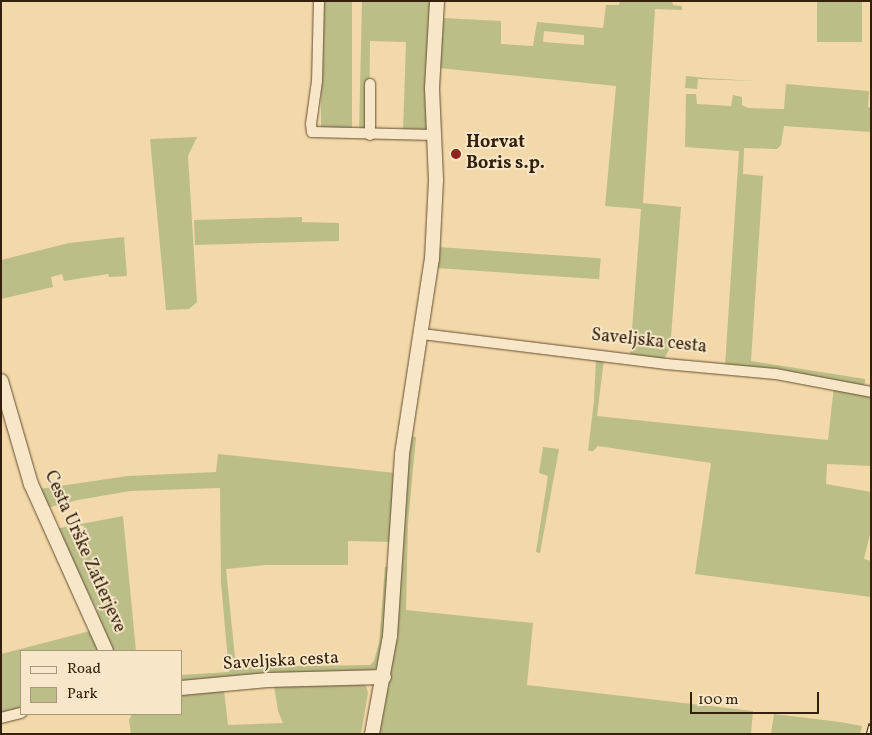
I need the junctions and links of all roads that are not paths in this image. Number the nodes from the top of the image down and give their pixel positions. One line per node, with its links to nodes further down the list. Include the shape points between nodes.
1 (319, 1): 4 (street, via 317,81 310,129 317,133)
2 (437, 1): 5 (street, via 432,73)
3 (370, 84): 4 (street)
4 (370, 134): 5 (street)
5 (434, 135): 6 (street, via 434,232)
6 (422, 334): 8 (street, Saveljska cesta, via 776,374); 10 (street, via 402,462 394,610)
7 (1, 381): 9 (street, Cesta Urške Zatlerjeve, via 31,484)
8 (871, 392)
9 (106, 650)
10 (384, 677): 11 (street, Saveljska cesta, via 268,680); 14 (street)
11 (182, 688)
12 (20, 713): 13 (street)
13 (1, 718)
14 (372, 734)

